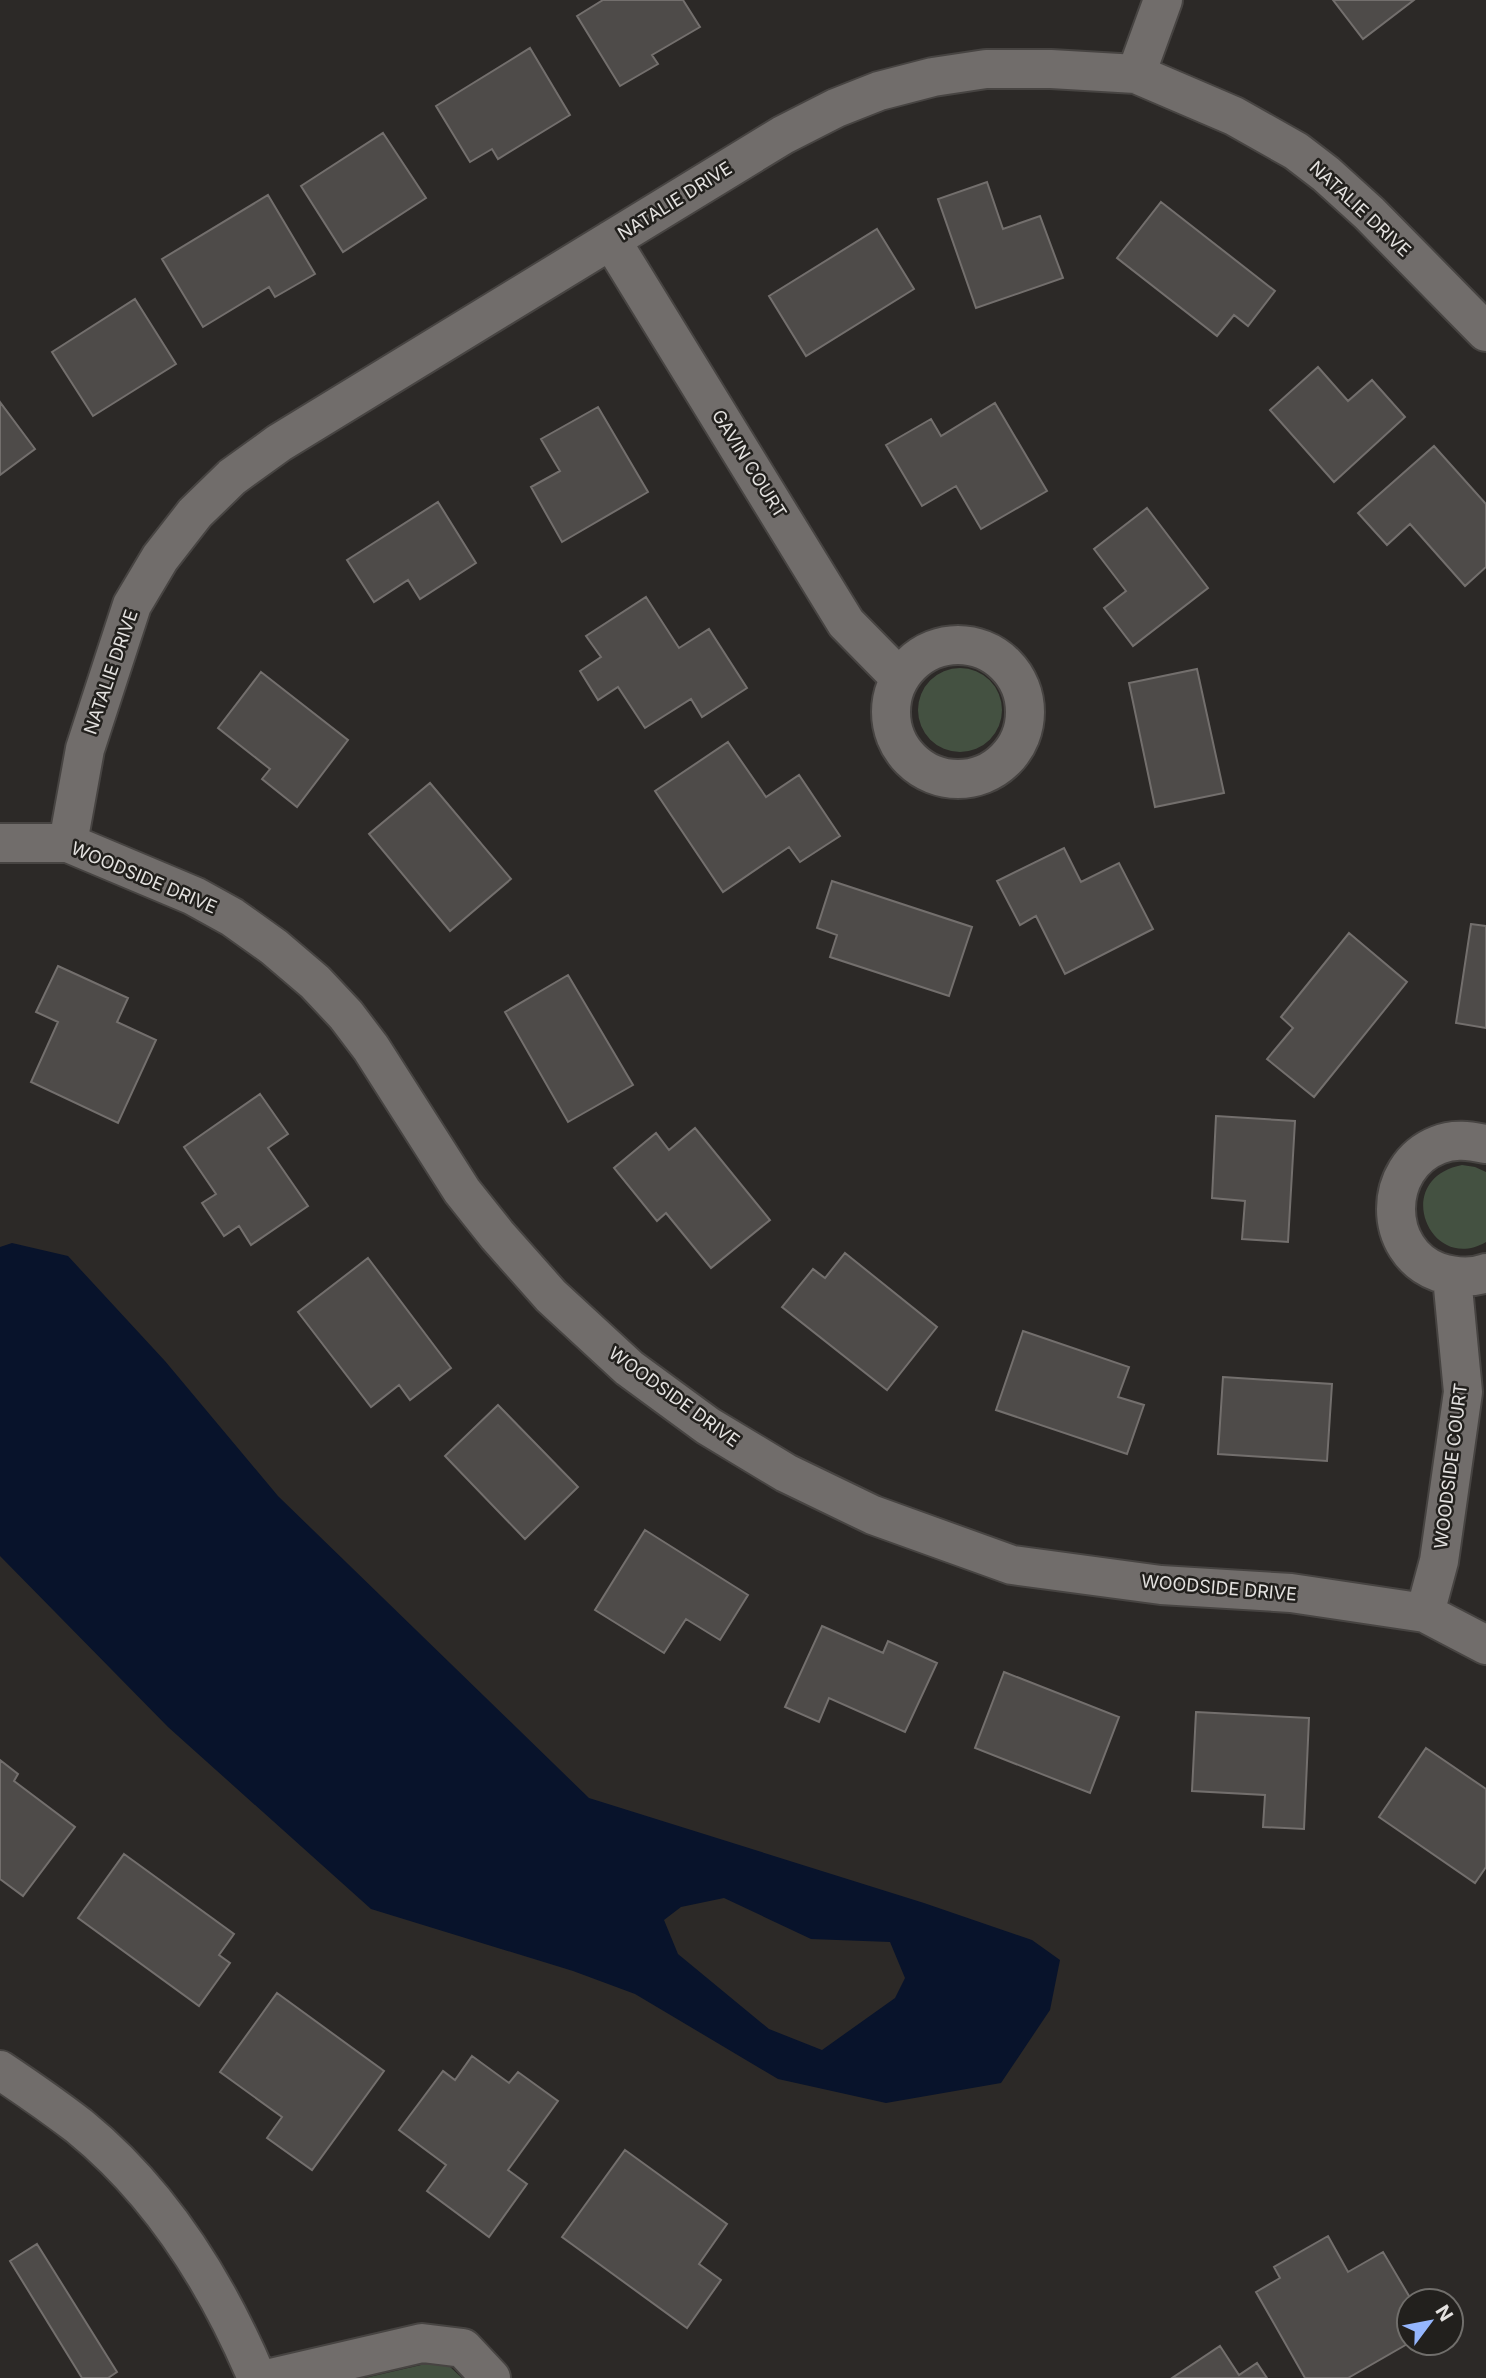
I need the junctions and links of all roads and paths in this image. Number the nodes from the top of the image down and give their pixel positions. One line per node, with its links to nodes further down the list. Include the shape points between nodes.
1 (1163, 0): 2 (street)
2 (1136, 74): 3 (street, NATALIE DRIVE, via 986,69 879,91 783,135); 4 (street, NATALIE DRIVE, via 1234,116 1296,151 1369,213)
3 (611, 240): 5 (street, GAVIN COURT, via 846,623); 7 (street, NATALIE DRIVE, via 279,443 232,477 195,513 132,605 85,749)
4 (1486, 332)
5 (900, 678)
6 (0, 843): 7 (street, WOODSIDE DRIVE)
7 (68, 843): 10 (street, WOODSIDE DRIVE, via 194,896 232,917 315,982 371,1048 462,1191 551,1296 629,1368 708,1426 786,1473 873,1515 1012,1565 1161,1585 1291,1593)
8 (1486, 1143): 9 (street, via 1463,1139 1438,1144 1416,1158 1401,1179 1394,1203 1397,1229 1409,1251 1428,1268)
9 (1469, 1275): 10 (street, WOODSIDE COURT, via 1463,1392 1439,1561)
10 (1425, 1612): 11 (street, WOODSIDE DRIVE)
11 (1486, 1645)
12 (0, 2070): 13 (street, via 80,2127 155,2203 208,2279)
13 (257, 2378)
14 (271, 2378): 15 (street, via 422,2343 463,2348)
15 (491, 2378)

